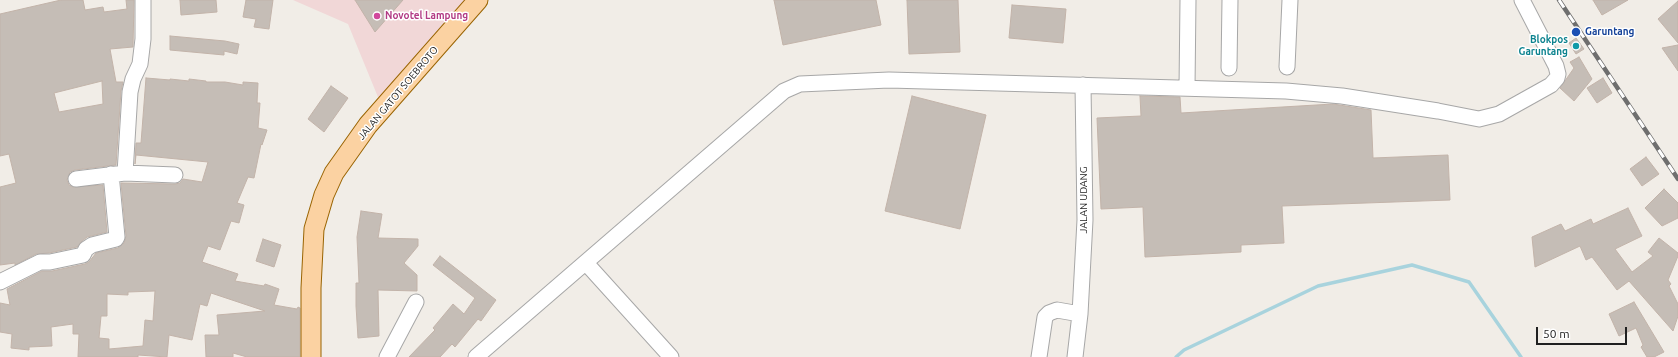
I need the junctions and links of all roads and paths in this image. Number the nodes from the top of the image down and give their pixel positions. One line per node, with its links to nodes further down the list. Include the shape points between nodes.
1 (143, 0): 11 (street, via 140,64 132,80)
2 (478, 0): 18 (main road, JALAN GATOT SOEBROTO, via 368,125 334,173 324,195 314,229)
3 (1188, 0): 10 (street)
4 (1230, 0): 8 (street)
5 (1290, 0): 7 (street)
6 (1522, 0): 10 (street, via 1551,55 1557,78 1551,85 1499,114 1488,117 1479,119 1342,96 1286,91)
7 (1287, 67)
8 (1230, 68)
9 (1083, 85): 10 (street); 14 (street, via 889,80 800,84 784,91); 17 (street, JALAN UDANG, via 1085,220)
10 (1187, 88)
11 (118, 173): 12 (street); 13 (street); 15 (street, via 116,239 92,245 83,255 40,262)
12 (175, 176)
13 (76, 178)
14 (586, 263): 20 (street); 21 (street)
15 (0, 282)
16 (416, 302): 19 (street)
17 (1080, 314): 22 (street, via 1057,310 1049,312 1045,317); 23 (street, JALAN UDANG)
18 (311, 357)
19 (387, 357)
20 (476, 357)
21 (671, 357)
22 (1039, 357)
23 (1075, 357)

